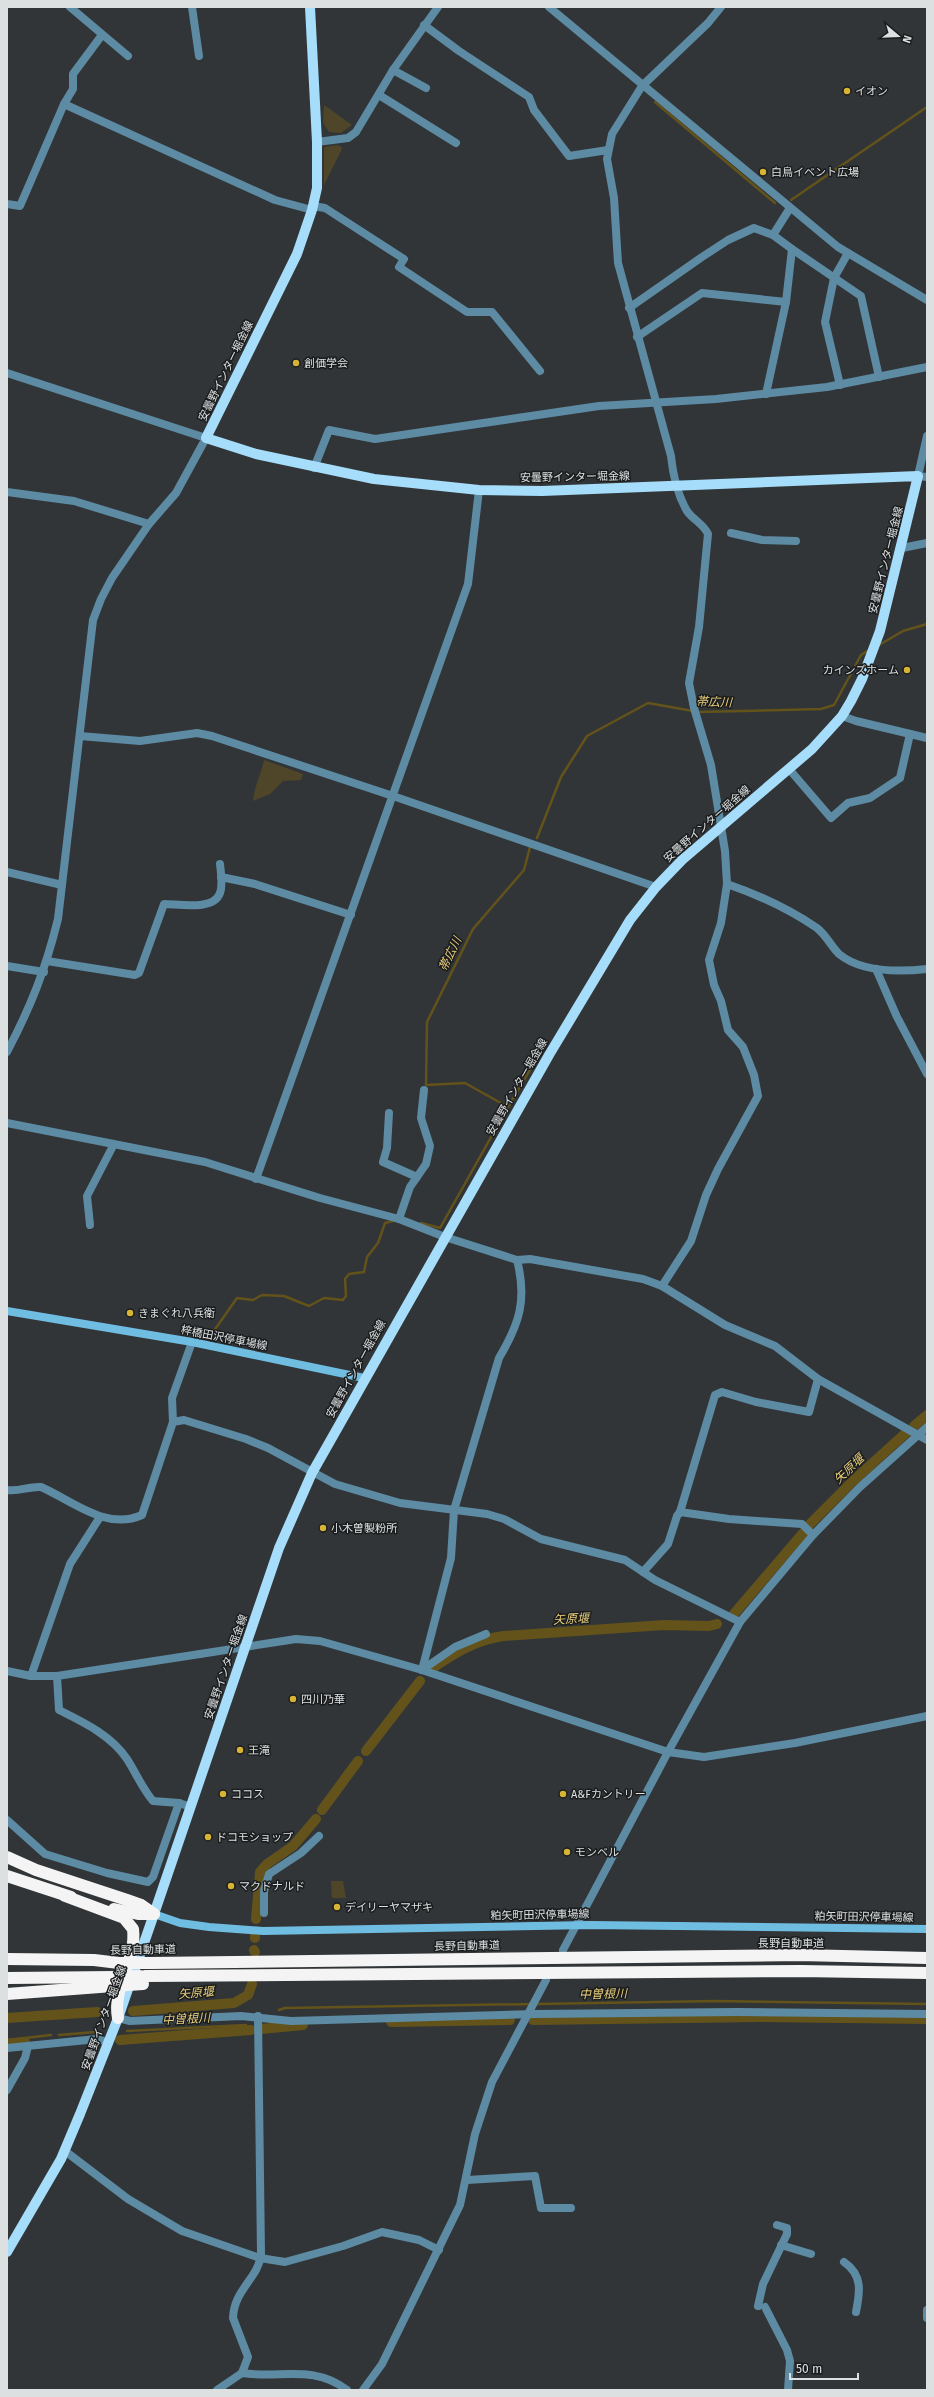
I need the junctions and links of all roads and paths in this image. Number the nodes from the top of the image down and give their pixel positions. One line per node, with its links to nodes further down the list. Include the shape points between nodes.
1 (70, 7): 8 (street)
2 (192, 7): 10 (street)
3 (310, 7): 16 (main road, 安曇野インター堀金線)
4 (438, 7): 7 (street)
5 (549, 7): 12 (street)
6 (721, 7): 12 (street, via 708,23)
7 (424, 25): 11 (street); 18 (street, via 529,97 534,110 569,156)
8 (102, 35): 9 (street); 15 (street, via 73,74 73,89)
9 (128, 56)
10 (199, 56)
11 (394, 70): 13 (street); 14 (street)
12 (642, 86): 18 (street, via 612,134); 21 (street)
13 (426, 88)
14 (378, 95): 16 (street, via 356,132 348,138); 17 (street)
15 (64, 104): 19 (street, via 20,206); 20 (street, via 275,200)
16 (317, 142): 20 (main road, 安曇野インター堀金線, via 316,188)
17 (456, 143)
18 (608, 150): 28 (street, via 618,263)
19 (7, 204)
20 (312, 208): 31 (street, via 325,208 404,259 399,267 467,312 492,312); 38 (main road, 安曇野インター堀金線, via 297,254)
21 (790, 208): 22 (street); 24 (street)
22 (773, 235): 23 (street); 28 (street, via 754,228 728,240)
23 (792, 249): 25 (street); 27 (street)
24 (848, 253): 25 (street); 26 (street)
25 (834, 278): 33 (street, via 861,296); 34 (street, via 826,322)
26 (927, 300)
27 (786, 302): 29 (street, via 702,293); 35 (street)
28 (629, 308): 29 (street)
29 (637, 337): 36 (street)
30 (927, 367): 33 (street)
31 (540, 371)
32 (7, 373): 38 (street)
33 (879, 377): 34 (street)
34 (840, 384): 35 (street)
35 (766, 394): 36 (street)
36 (656, 402): 39 (street, via 599,406 375,438 329,430); 41 (street)
37 (927, 436): 40 (street)
38 (206, 438): 39 (main road, 安曇野インター堀金線, via 256,454); 44 (street, via 176,493)
39 (314, 468): 42 (main road, 安曇野インター堀金線, via 374,480)
40 (923, 477): 41 (main road, 安曇野インター堀金線); 48 (main road, 安曇野インター堀金線)
41 (676, 486): 42 (main road, 安曇野インター堀金線, via 542,491); 55 (street, via 688,512 704,526 708,534 699,627 689,683 711,765)
42 (479, 490): 54 (street, via 468,584)
43 (7, 492): 44 (street, via 74,501)
44 (149, 524): 51 (street, via 112,578 93,620)
45 (732, 533): 46 (street, via 762,540)
46 (796, 541)
47 (927, 543): 48 (street)
48 (902, 548): 49 (main road, 安曇野インター堀金線, via 872,655)
49 (842, 716): 50 (street); 53 (main road, 安曇野インター堀金線, via 812,749)
50 (910, 734): 52 (street); 53 (street, via 900,778 870,798 848,803 832,818)
51 (80, 736): 54 (street, via 140,741 197,734 212,736); 60 (street)
52 (927, 738)
53 (789, 769): 55 (main road, 安曇野インター堀金線)
54 (393, 796): 61 (street); 62 (street)
55 (720, 826): 59 (street); 61 (main road, 安曇野インター堀金線)
56 (220, 864): 58 (street)
57 (7, 872): 60 (street)
58 (221, 877): 62 (street, via 255,884); 63 (street, via 221,892 207,904 164,904 139,973 135,975)
59 (727, 884): 66 (street, via 764,897 820,930 839,954); 80 (street, via 721,922 709,960 728,1030 743,1047 754,1075 758,1096 718,1169 691,1241)
60 (62, 885): 63 (street, via 58,919)
61 (656, 887): 78 (main road, 安曇野インター堀金線, via 615,942)
62 (350, 915): 75 (street)
63 (48, 961): 67 (street)
64 (7, 966): 67 (street)
65 (927, 968): 66 (street, via 905,971)
66 (876, 969): 69 (street, via 897,1017)
67 (44, 972): 68 (street)
68 (7, 1052)
69 (927, 1074)
70 (424, 1090): 74 (street, via 421,1118 430,1146 426,1164)
71 (389, 1113): 74 (street, via 388,1148 383,1162)
72 (7, 1123): 73 (street)
73 (114, 1144): 75 (street, via 199,1161); 77 (street, via 88,1196)
74 (418, 1177): 76 (street, via 410,1187)
75 (256, 1179): 76 (street)
76 (399, 1219): 78 (street)
77 (90, 1225)
78 (445, 1237): 79 (street); 83 (main road, 安曇野インター堀金線)
79 (517, 1260): 80 (street, via 530,1259 643,1279); 91 (street, via 522,1280 522,1305 510,1339 499,1358)
80 (662, 1286): 84 (street, via 725,1325 775,1346)
81 (7, 1311): 82 (main road, 梓橋田沢停車場線)
82 (192, 1342): 83 (main road, 梓橋田沢停車場線); 85 (street, via 172,1398)
83 (364, 1378): 89 (main road, 安曇野インター堀金線)
84 (818, 1379): 87 (street); 92 (street, via 809,1412 756,1402 722,1392 715,1395)
85 (173, 1422): 89 (street, via 184,1420 246,1438); 93 (street, via 142,1515 133,1519 114,1520)
86 (927, 1427): 87 (street)
87 (918, 1435): 88 (street); 94 (street, via 860,1487)
88 (927, 1440)
89 (312, 1473): 91 (street, via 335,1484 400,1503); 98 (main road, 安曇野インター堀金線, via 279,1548)
90 (7, 1490): 93 (street, via 41,1487)
91 (454, 1510): 95 (street, via 473,1511 504,1519 541,1539 614,1556); 99 (street, via 451,1558)
92 (680, 1512): 94 (street, via 729,1519 802,1524); 95 (street, via 676,1516 668,1544)
93 (100, 1517): 101 (street, via 70,1564)
94 (814, 1535): 96 (street)
95 (643, 1572): 96 (street)
96 (740, 1622): 104 (street)
97 (486, 1634): 99 (street, via 455,1647)
98 (246, 1647): 99 (street, via 296,1639 320,1641); 102 (street); 106 (main road, 安曇野インター堀金線)
99 (422, 1670): 104 (street)
100 (7, 1671): 101 (street)
101 (31, 1676): 102 (street)
102 (57, 1676): 105 (street, via 59,1710 87,1724 116,1746 153,1801)
103 (927, 1716): 104 (street, via 795,1744 704,1757)
104 (668, 1752): 114 (street)
105 (179, 1803): 106 (street); 107 (street, via 153,1877 148,1882 107,1873 46,1854)
106 (191, 1807): 113 (main road, 安曇野インター堀金線)
107 (7, 1820)
108 (319, 1836): 112 (street, via 301,1853 268,1874 264,1891)
109 (7, 1857): 113 (highway, via 36,1870 128,1900)
110 (7, 1876): 111 (highway)
111 (65, 1896): 113 (highway, via 124,1912); 129 (highway, via 124,1918 133,1929 133,1945 116,1998)
112 (264, 1913)
113 (154, 1914): 114 (main road, 粕矢町田沢停車場線, via 180,1922 245,1930); 129 (main road, 安曇野インター堀金線)
114 (577, 1926): 115 (main road, 粕矢町田沢停車場線, via 744,1925); 116 (street)
115 (927, 1929)
116 (564, 1950)
117 (7, 1958): 119 (highway)
118 (927, 1958): 119 (highway, 長野自動車道, bridge, via 800,1955)
119 (119, 1963): 120 (highway, 長野自動車道)
120 (7, 1964)
121 (927, 1973): 124 (highway, bridge, via 792,1971 221,1976)
122 (7, 1978): 124 (highway)
123 (546, 1980): 126 (street)
124 (114, 1981): 125 (highway)
125 (7, 1994)
126 (528, 2014): 127 (street); 128 (street, via 291,2021); 135 (street, via 492,2082 475,2134)
127 (927, 2014)
128 (258, 2016): 129 (street, via 130,2021); 142 (street)
129 (118, 2018): 130 (main road, 安曇野インター堀金線)
130 (108, 2042): 131 (street, via 97,2039); 134 (main road, 安曇野インター堀金線)
131 (28, 2046): 132 (street); 133 (street, via 25,2058)
132 (7, 2048)
133 (7, 2090)
134 (64, 2151): 140 (main road, 安曇野インター堀金線); 142 (street, via 128,2199 182,2232)
135 (467, 2180): 136 (street, via 535,2176 541,2208); 139 (street, via 460,2206)
136 (571, 2208)
137 (777, 2225): 138 (street, via 787,2228)
138 (781, 2245): 141 (street); 151 (street, via 763,2284 762,2306 787,2350 790,2361)
139 (439, 2250): 142 (street, via 419,2240 382,2232 285,2262); 150 (street, via 382,2364)
140 (7, 2252)
141 (812, 2254)
142 (260, 2258): 147 (street, via 238,2296 233,2312 248,2357)
143 (844, 2262): 145 (street, via 856,2273 860,2283)
144 (927, 2310): 146 (street)
145 (856, 2312)
146 (927, 2318)
147 (242, 2373): 148 (street); 149 (street, via 303,2373 335,2381)
148 (217, 2390)
149 (347, 2390)
150 (363, 2390)
151 (788, 2390)

